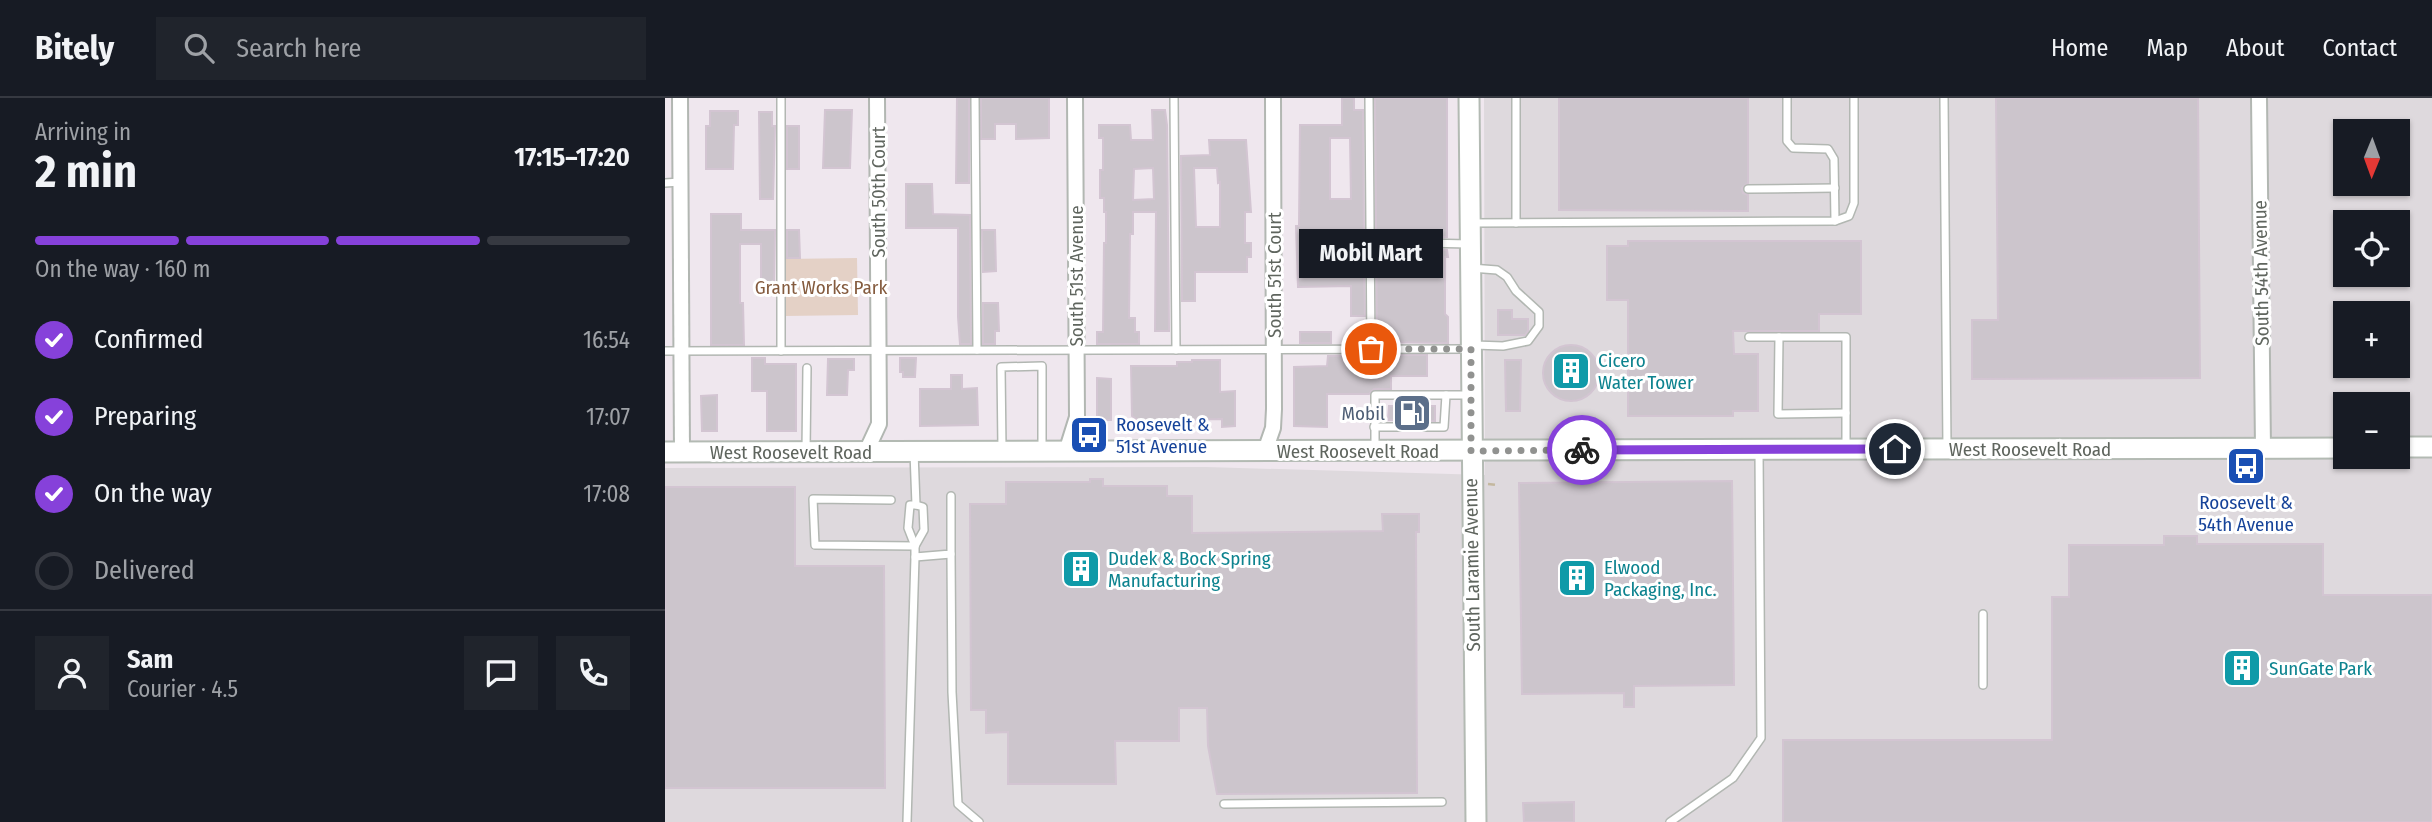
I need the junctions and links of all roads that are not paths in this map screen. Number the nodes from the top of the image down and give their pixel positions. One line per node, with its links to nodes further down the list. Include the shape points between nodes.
1 (680, 98): 15 (street)
2 (781, 98): 35 (lane)
3 (877, 98): 36 (street, South 50th Court)
4 (975, 98): 29 (lane)
5 (1075, 98): 30 (street, South 51st Avenue)
6 (1174, 98): 31 (lane)
7 (1273, 98): 32 (street, South 51st Court)
8 (1369, 98): 28 (lane)
9 (1469, 98): 20 (main road, South Laramie Avenue)
10 (1516, 98): 21 (lane)
11 (1787, 98): 17 (lane, via 1787,141 1793,148 1828,149 1835,159)
12 (1854, 98): 19 (lane, via 1854,203 1849,216)
13 (1944, 98): 46 (lane)
14 (2259, 98): 44 (street, South 54th Avenue)
15 (680, 182): 16 (lane); 34 (street)
16 (665, 183)
17 (1835, 188): 18 (lane); 19 (lane)
18 (1748, 189)
19 (1836, 221): 21 (lane)
20 (1470, 223): 21 (lane); 23 (main road, South Laramie Avenue)
21 (1516, 223)
22 (1424, 243): 23 (lane)
23 (1470, 244): 24 (main road, South Laramie Avenue)
24 (1470, 268): 27 (main road, South Laramie Avenue); 27 (lane, via 1497,270 1539,312 1539,326 1528,341)
25 (1749, 337): 26 (lane)
26 (1779, 337): 40 (lane, via 1846,337); 40 (lane, via 1778,414)
27 (1471, 347): 28 (lane); 38 (main road, South Laramie Avenue)
28 (1371, 349): 32 (lane)
29 (978, 350): 30 (lane); 36 (lane)
30 (1076, 350): 31 (lane); 58 (street, South 51st Avenue, via 1076,425)
31 (1176, 350): 32 (lane)
32 (1274, 350): 49 (street, South 51st Court, via 1273,428)
33 (665, 351): 34 (lane)
34 (681, 351): 35 (lane); 52 (street)
35 (781, 351): 36 (lane)
36 (879, 351): 54 (street, South 50th Court, via 879,424)
37 (807, 368): 53 (lane)
38 (1471, 394): 39 (lane); 51 (main road, South Laramie Avenue)
39 (1446, 395): 41 (lane, via 1444,427); 41 (lane, via 1375,395)
40 (1846, 413): 48 (lane)
41 (1374, 428): 50 (lane)
42 (2410, 447): 43 (main road)
43 (2432, 447)
44 (2263, 448): 45 (main road, West Roosevelt Road); 46 (main road, West Roosevelt Road)
45 (2333, 448)
46 (1947, 449): 48 (main road, West Roosevelt Road)
47 (1759, 450): 48 (main road, West Roosevelt Road); 51 (main road, West Roosevelt Road); 72 (lane, via 1761,738 1733,778)
48 (1846, 450)
49 (1265, 451): 50 (main road, West Roosevelt Road); 58 (main road, West Roosevelt Road)
50 (1375, 451): 51 (main road, West Roosevelt Road)
51 (1471, 451): 71 (main road, South Laramie Avenue)
52 (673, 452): 53 (main road, West Roosevelt Road)
53 (806, 452): 54 (main road, West Roosevelt Road)
54 (866, 452): 55 (main road, West Roosevelt Road)
55 (913, 452): 56 (main road, West Roosevelt Road); 61 (lane)
56 (1002, 452): 57 (main road, West Roosevelt Road); 57 (lane, via 1001,367 1042,366)
57 (1042, 452): 58 (main road, West Roosevelt Road)
58 (1066, 452)
59 (951, 496): 63 (lane)
60 (891, 500): 62 (lane, via 813,499 815,545)
61 (916, 505): 62 (lane, via 910,506 908,528); 62 (lane, via 923,507 924,530)
62 (915, 546): 64 (lane)
63 (951, 554): 64 (lane); 70 (lane, via 958,804)
64 (915, 557): 69 (lane)
65 (1983, 614): 66 (lane)
66 (1983, 685)
67 (1442, 802): 68 (lane)
68 (1224, 804)
69 (907, 822)
70 (979, 822)
71 (1476, 822)
72 (1670, 822)

